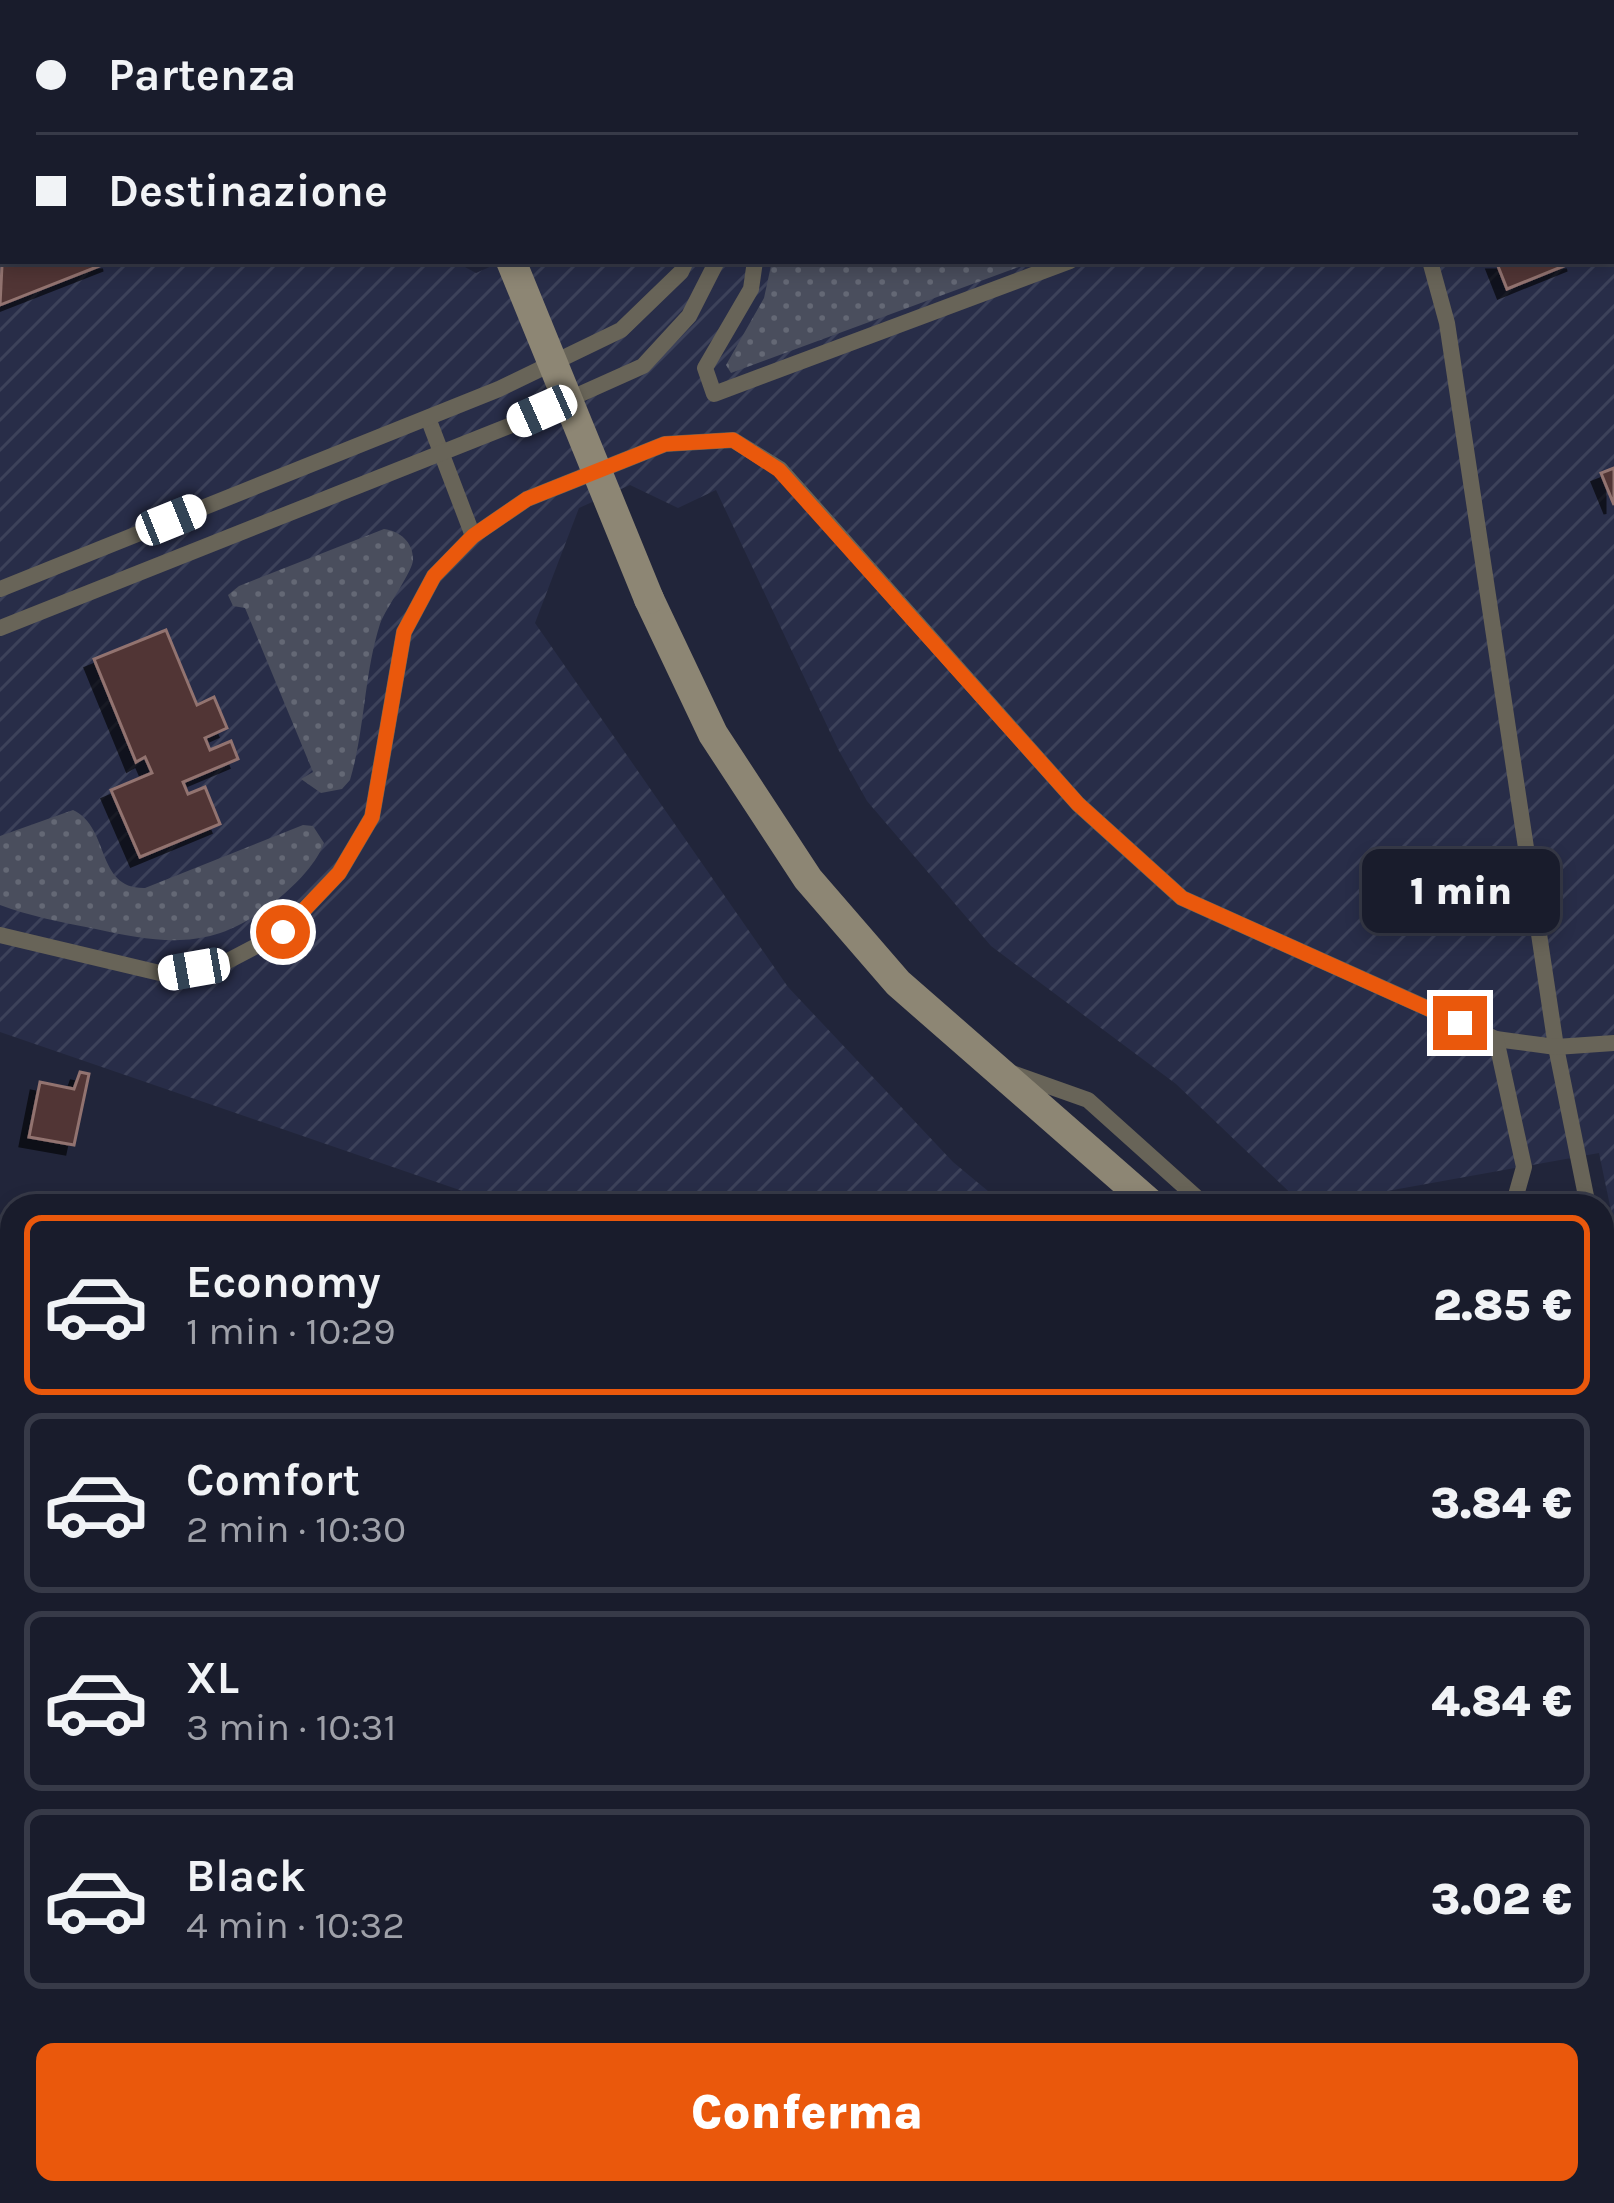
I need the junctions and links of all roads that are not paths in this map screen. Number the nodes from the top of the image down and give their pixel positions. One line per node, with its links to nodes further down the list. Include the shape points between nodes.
1 (512, 264): 16 (main road, bridge, via 713,734 808,879 898,983)
2 (685, 264): 7 (lane, via 621,331)
3 (715, 264): 8 (lane, via 689,316 643,366)
4 (755, 264): 5 (lane, via 751,289 705,368 714,394)
5 (1062, 264)
6 (1431, 264): 15 (lane, via 1447,323)
7 (428, 418): 8 (lane); 10 (lane)
8 (441, 453): 9 (lane); 11 (lane)
9 (473, 536): 12 (lane, via 434,576 404,632 372,817 339,873 283,932 224,964 164,974); 13 (lane, via 527,499 665,444 733,440 779,470 1078,804 1182,898)
10 (0, 589)
11 (0, 628)
12 (0, 934)
13 (1496, 1039): 15 (lane); 19 (lane, via 1524,1167)
14 (1614, 1043): 15 (lane)
15 (1556, 1047): 20 (lane)
16 (996, 1068): 17 (main road); 18 (lane, via 1088,1100)
17 (1140, 1194)
18 (1193, 1194)
19 (1516, 1194)
20 (1586, 1194)

